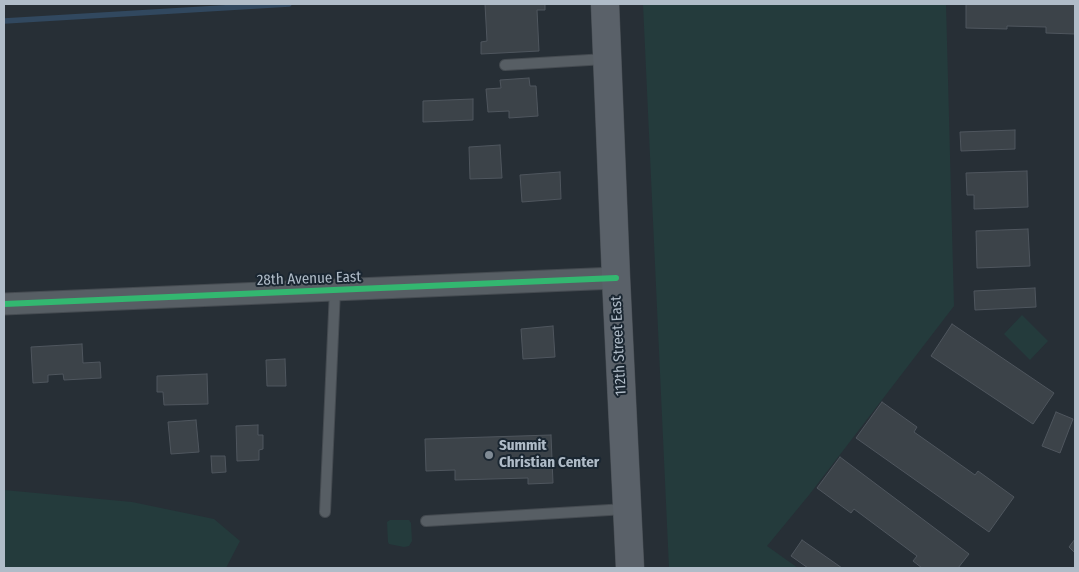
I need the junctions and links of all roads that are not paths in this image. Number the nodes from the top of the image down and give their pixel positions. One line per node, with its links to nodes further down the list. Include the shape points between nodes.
1 (605, 4): 2 (main road, 112th Street East)
2 (607, 59): 3 (lane); 4 (main road, 112th Street East)
3 (505, 65)
4 (616, 278): 5 (street, 28th Avenue East); 7 (main road, 112th Street East)
5 (335, 290): 6 (street, 28th Avenue East); 8 (lane)
6 (4, 304)
7 (627, 509): 9 (lane); 10 (main road, 112th Street East)
8 (325, 512)
9 (426, 521)
10 (630, 568)

